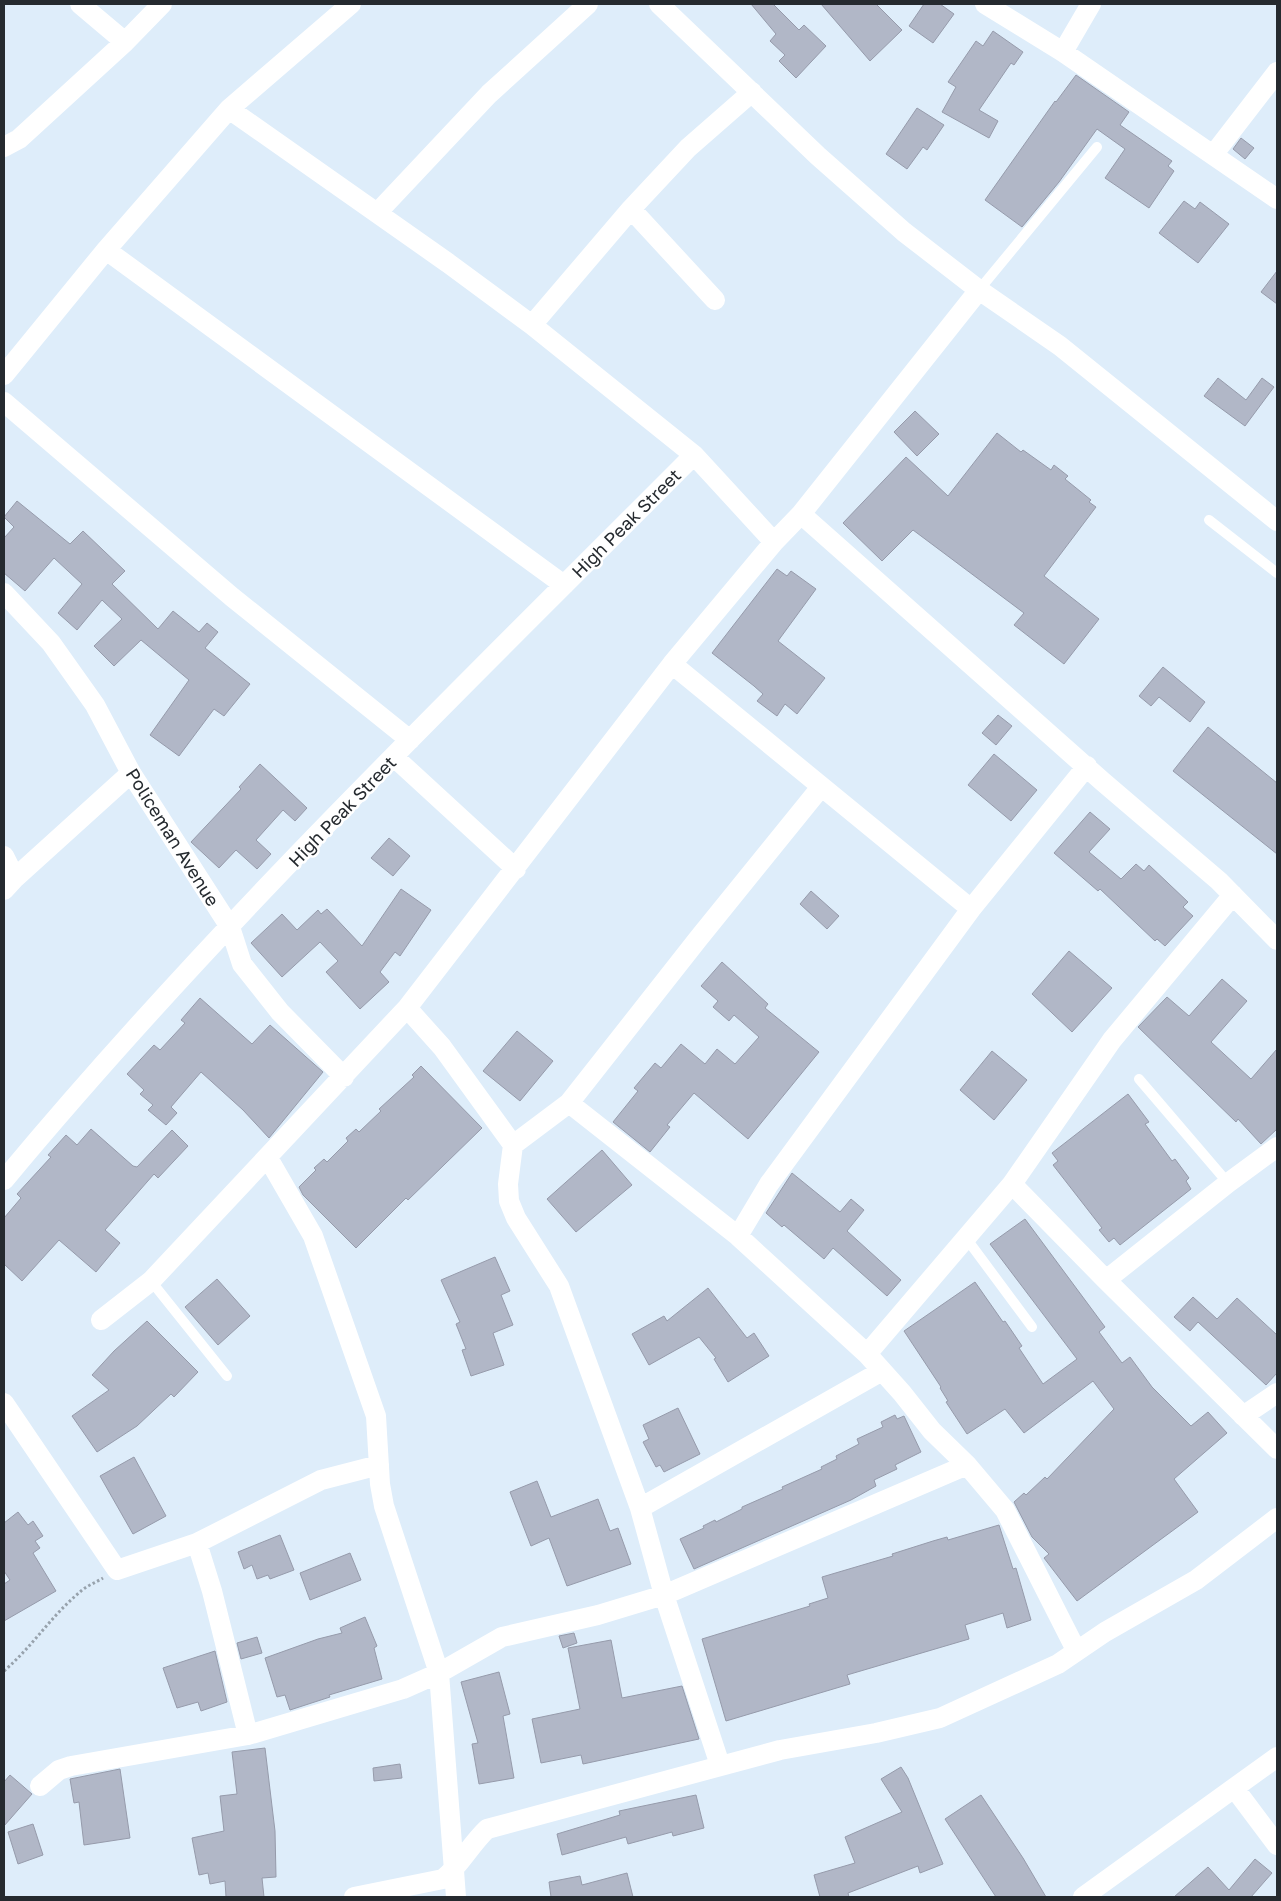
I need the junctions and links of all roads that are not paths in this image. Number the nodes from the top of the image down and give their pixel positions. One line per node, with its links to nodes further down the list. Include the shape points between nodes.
1 (80, 4): 8 (street)
2 (162, 4): 8 (street)
3 (351, 4): 12 (street)
4 (588, 4): 18 (street, via 489,94)
5 (659, 4): 11 (street)
6 (985, 4): 9 (street)
7 (1091, 4): 9 (street)
8 (125, 42): 13 (street, via 19,139)
9 (1063, 52): 15 (street)
10 (1277, 72): 15 (street)
11 (752, 92): 17 (street, via 688,148); 20 (street, via 904,232)
12 (229, 109): 18 (street); 19 (street)
13 (4, 147)
14 (1098, 147): 20 (lane)
15 (1213, 155): 16 (street)
16 (1277, 199)
17 (631, 209): 21 (street); 22 (street)
18 (377, 214): 22 (street)
19 (106, 250): 23 (street); 31 (street)
20 (979, 290): 26 (street); 28 (street, via 1060,346)
21 (715, 300)
22 (532, 325): 25 (street)
23 (4, 375)
24 (4, 402): 34 (street, via 232,597)
25 (694, 455): 29 (street); 31 (street, High Peak Street)
26 (800, 514): 29 (street); 36 (street)
27 (1210, 520): 30 (lane)
28 (1277, 520)
29 (774, 542): 33 (street)
30 (1277, 573)
31 (564, 586): 34 (street, High Peak Street)
32 (4, 593): 37 (street, Policeman Avenue, via 51,642 95,705)
33 (672, 664): 38 (street); 40 (street)
34 (410, 740): 35 (street, High Peak Street)
35 (394, 757): 40 (street); 44 (street, High Peak Street)
36 (1087, 766): 42 (street); 43 (street)
37 (131, 773): 41 (street); 44 (street, Policeman Avenue)
38 (821, 787): 43 (street); 49 (street)
39 (4, 856): 41 (street)
40 (516, 868): 46 (street)
41 (9, 884)
42 (1233, 895): 45 (street); 55 (street, via 1112,1040)
43 (971, 909): 56 (street, via 769,1184)
44 (230, 927): 47 (street, Policeman Avenue, via 242,964 280,1012); 53 (street, High Peak Street, via 65,1107)
45 (1274, 931)
46 (407, 1008): 47 (street); 50 (street, via 442,1047)
47 (344, 1077): 52 (street)
48 (1139, 1079): 54 (lane)
49 (569, 1103): 50 (street); 56 (street)
50 (513, 1145): 71 (street, via 509,1200 516,1218 559,1286)
51 (1277, 1147): 54 (street)
52 (268, 1158): 59 (street); 69 (street, via 313,1236 376,1416)
53 (4, 1180)
54 (1228, 1182): 58 (street)
55 (1012, 1184): 57 (street); 58 (street)
56 (738, 1236): 62 (street)
57 (966, 1238): 61 (lane); 62 (street)
58 (1106, 1280): 67 (street)
59 (152, 1281): 60 (street); 64 (lane)
60 (100, 1320)
61 (1032, 1327)
62 (867, 1354): 63 (street)
63 (882, 1370): 70 (street, via 932,1431); 71 (street)
64 (227, 1376)
65 (1277, 1393): 67 (street)
66 (4, 1403): 73 (street, via 117,1570)
67 (1243, 1416): 68 (street)
68 (1277, 1449)
69 (379, 1465): 73 (street, via 321,1480); 76 (street, via 384,1506)
70 (967, 1465): 74 (street); 75 (street, via 1005,1510)
71 (640, 1508): 74 (street)
72 (1277, 1518): 75 (street, via 1196,1580)
73 (197, 1543): 77 (street)
74 (664, 1595): 76 (street, via 598,1615 502,1637); 79 (street)
75 (1076, 1650): 79 (street, via 1058,1664 940,1718)
76 (439, 1673): 77 (street, via 403,1689); 83 (street)
77 (248, 1735): 80 (street, via 71,1766 59,1770)
78 (1277, 1757): 81 (street)
79 (720, 1765): 83 (street, via 487,1829 471,1844)
80 (40, 1786)
81 (1235, 1789): 82 (street); 86 (street)
82 (1277, 1845)
83 (452, 1872): 84 (street, via 429,1883); 85 (street)
84 (354, 1897)
85 (456, 1897)
86 (1083, 1897)

